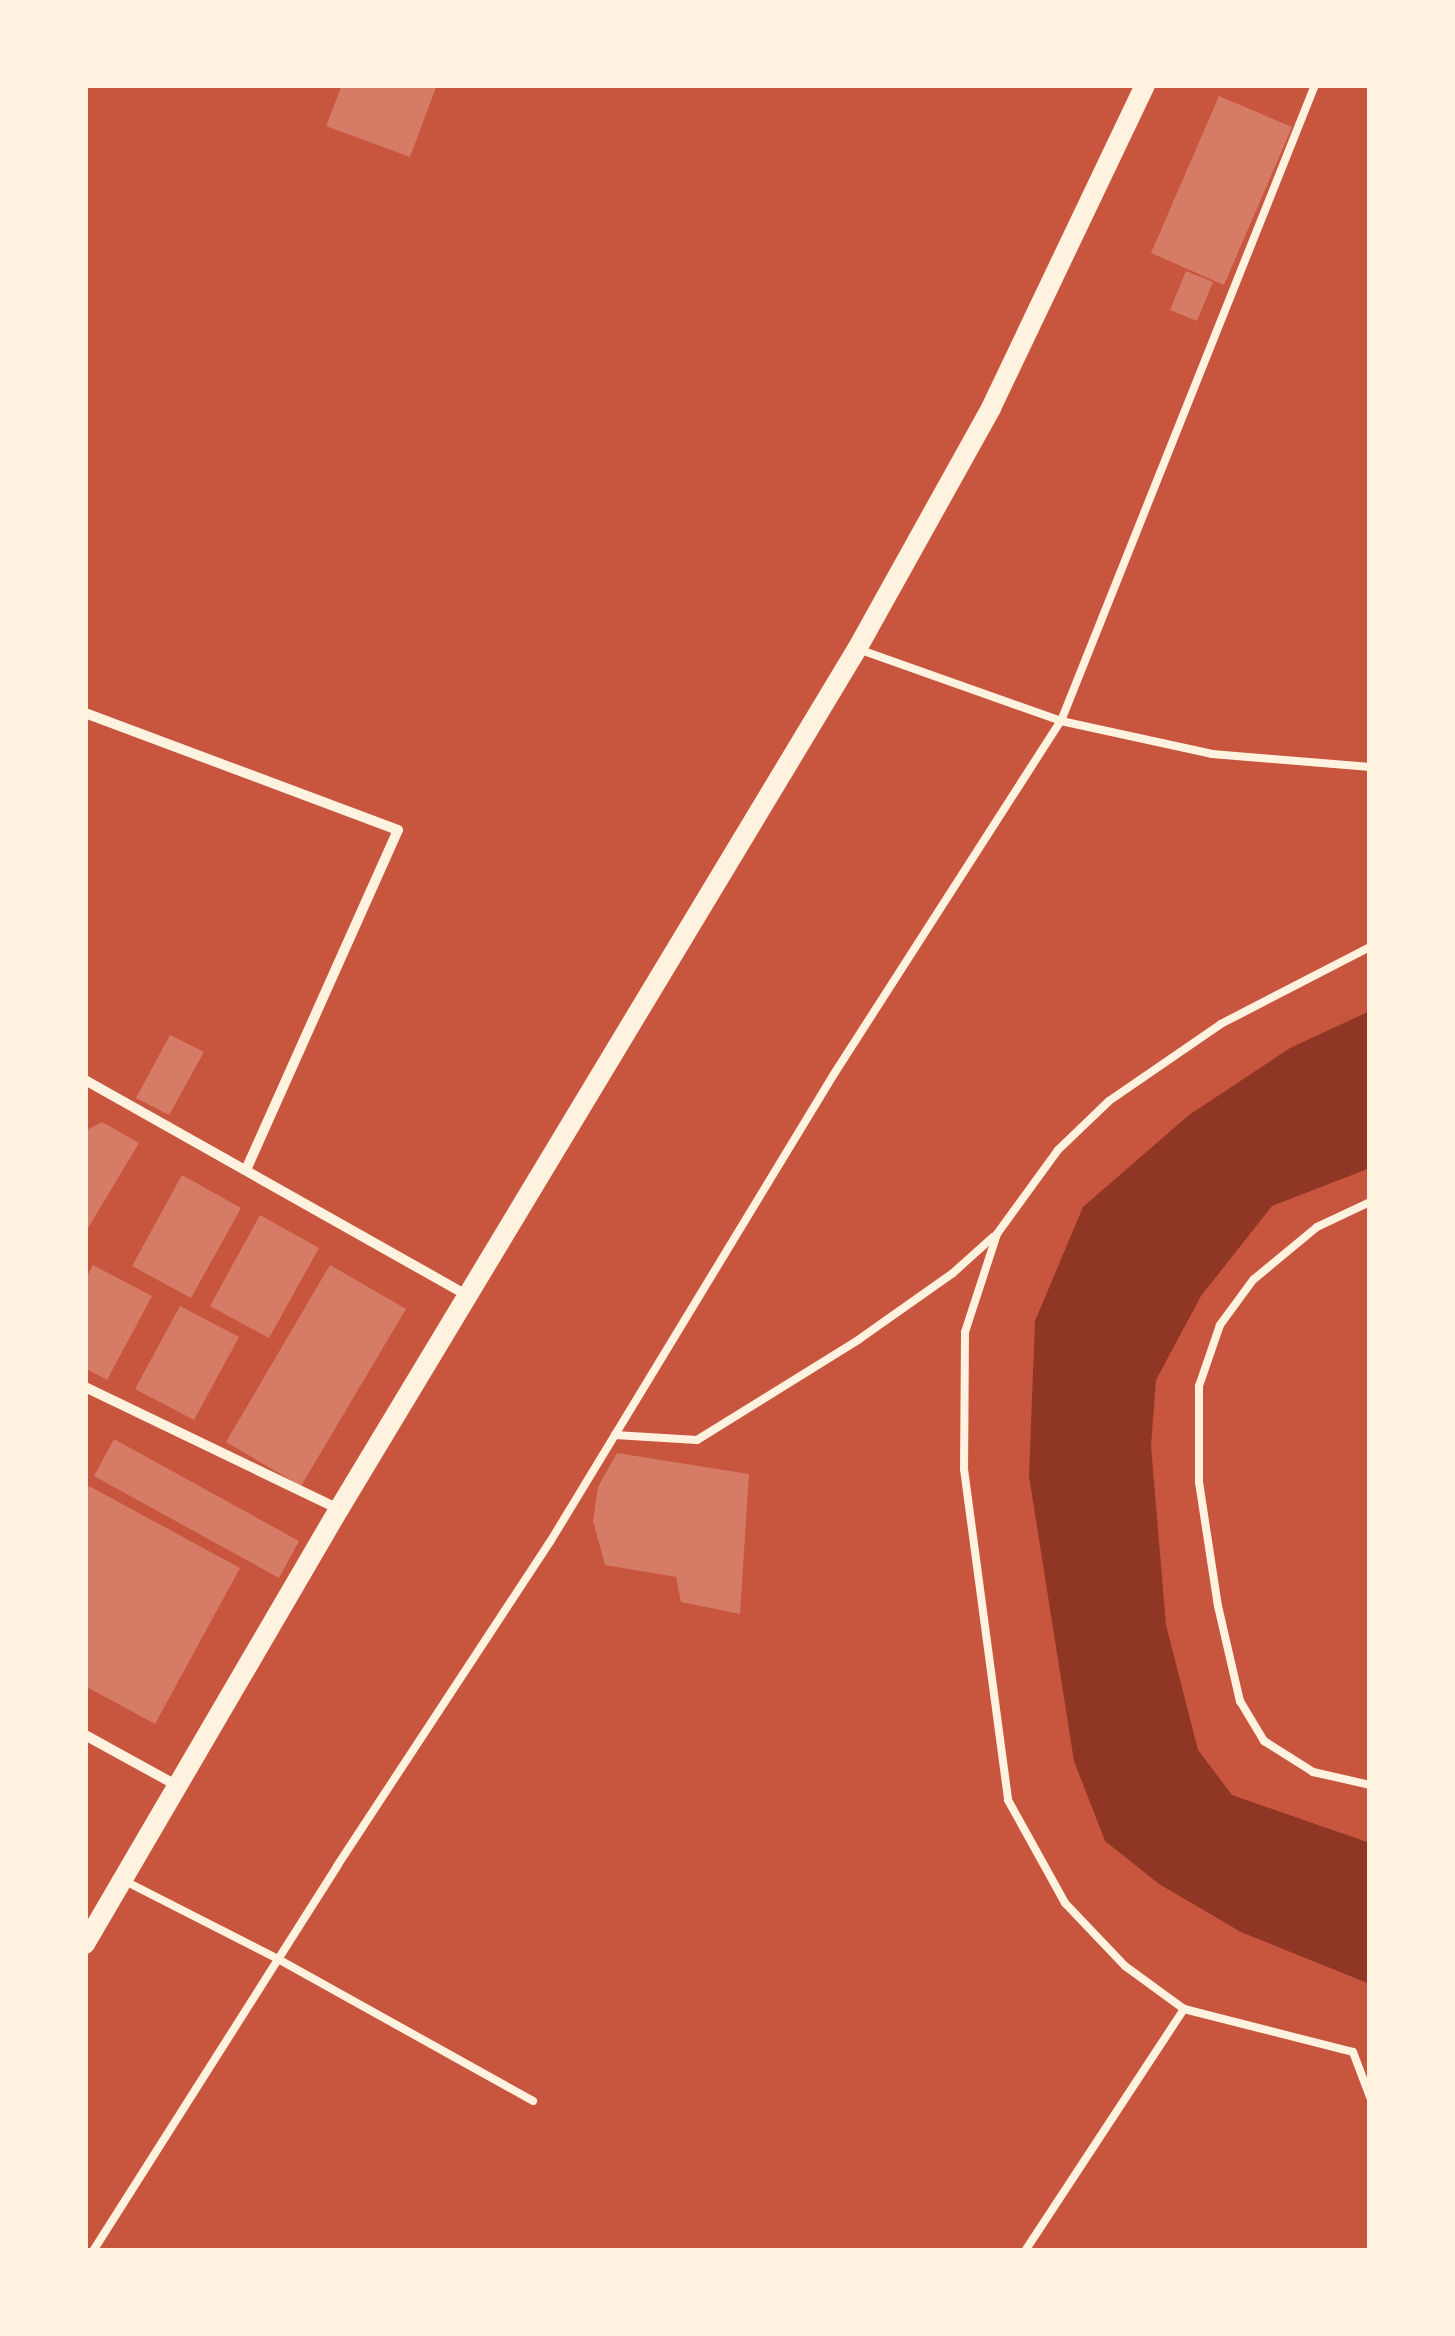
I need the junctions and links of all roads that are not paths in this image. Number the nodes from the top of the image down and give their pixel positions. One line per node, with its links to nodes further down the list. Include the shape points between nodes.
1 (1146, 85): 3 (main road, via 991,408)
2 (1315, 85): 5 (lane)
3 (857, 648): 5 (lane); 12 (main road)
4 (85, 714): 9 (street, via 398,830)
5 (1062, 722): 6 (lane, via 1212,754); 14 (lane, via 834,1074)
6 (1370, 767)
7 (1370, 948): 11 (lane, via 1221,1024 1109,1101 1058,1150)
8 (85, 1080): 9 (street)
9 (247, 1168): 12 (street)
10 (1370, 1202): 17 (lane, via 1317,1226 1253,1280 1220,1325 1199,1386 1199,1482 1240,1701 1264,1742 1313,1772)
11 (996, 1234): 14 (lane, via 874,1329 698,1440); 22 (lane, via 965,1332 964,1469 1008,1800 1064,1902 1125,1966)
12 (467, 1295): 15 (main road)
13 (85, 1387): 15 (street)
14 (614, 1435): 21 (lane)
15 (339, 1509): 18 (main road)
16 (85, 1735): 18 (street)
17 (1370, 1785)
18 (176, 1786): 19 (main road)
19 (123, 1880): 20 (main road); 21 (lane)
20 (85, 1944)
21 (278, 1959): 24 (lane); 25 (lane)
22 (1184, 2010): 23 (lane, via 1353,2052); 26 (lane)
23 (1370, 2097)
24 (533, 2101)
25 (93, 2251)
26 (1025, 2251)

